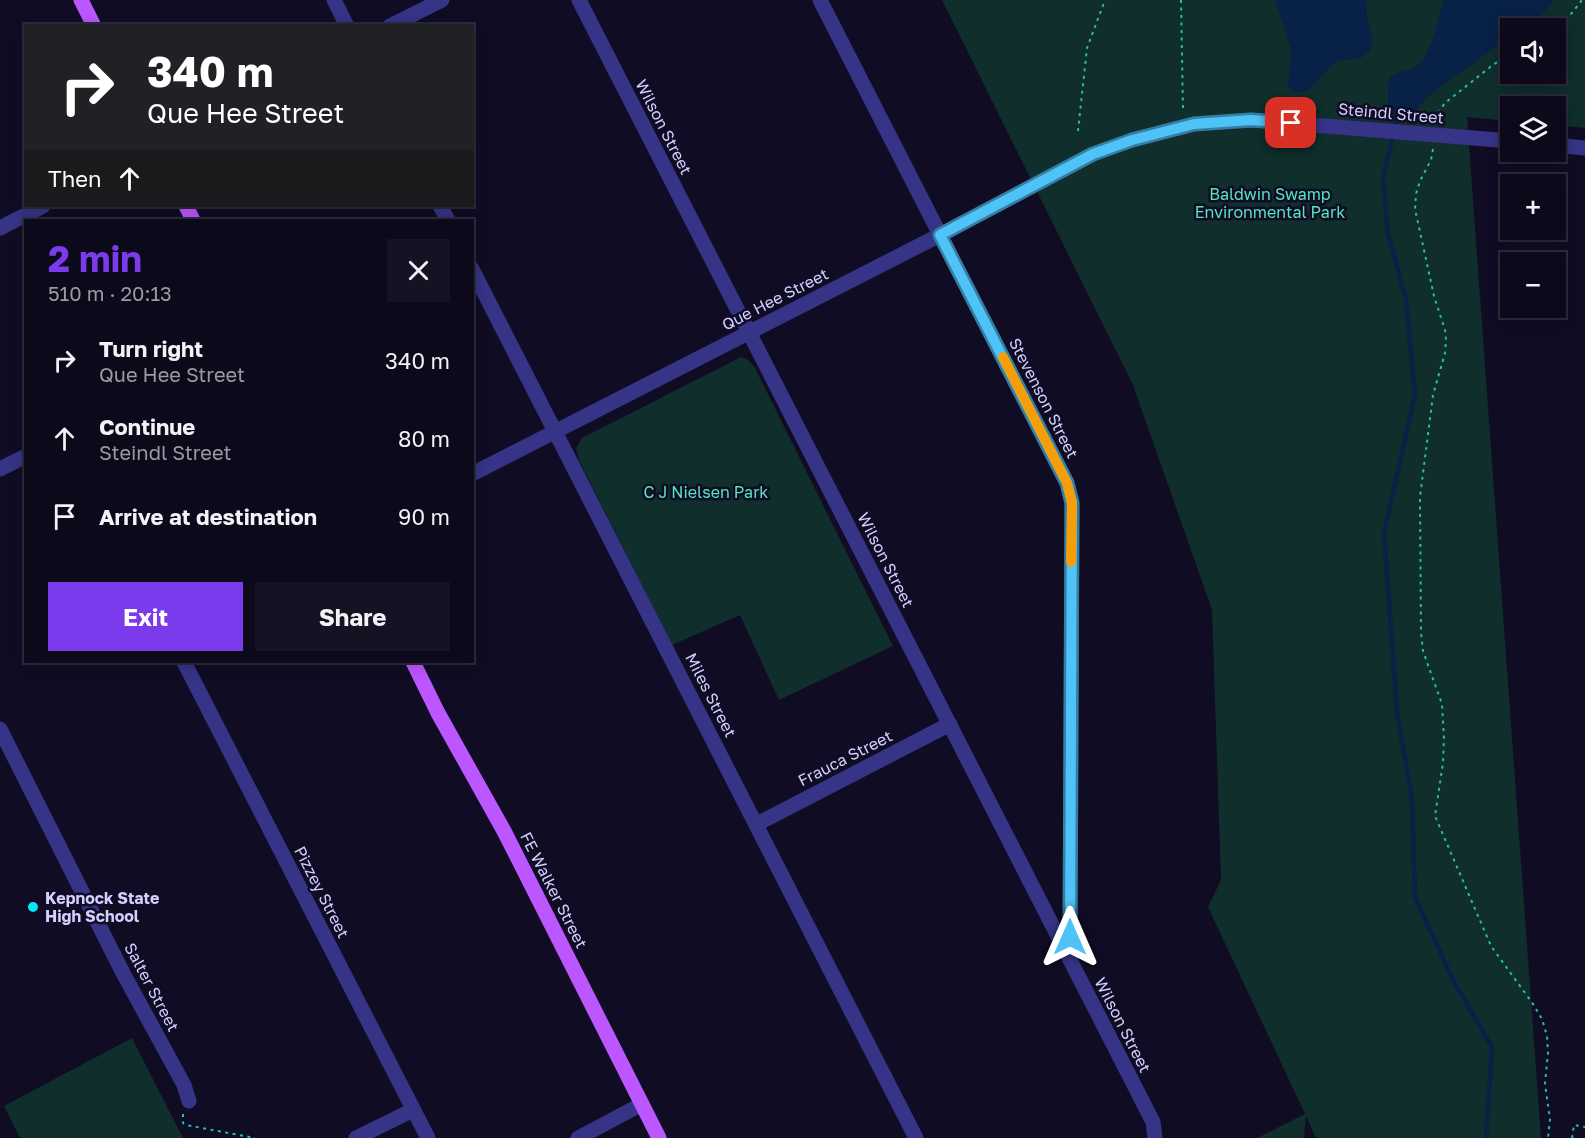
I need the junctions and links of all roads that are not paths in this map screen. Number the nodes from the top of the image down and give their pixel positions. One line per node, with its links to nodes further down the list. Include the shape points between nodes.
1 (81, 0): 6 (main road)
2 (334, 0): 7 (street)
3 (442, 0): 8 (street)
4 (579, 0): 17 (street, Wilson Street)
5 (820, 0): 15 (street, Stevenson Street)
6 (93, 24)
7 (346, 24)
8 (394, 24)
9 (1500, 140): 12 (street, Steindl Street, via 1251,120 1194,124)
10 (1566, 146): 11 (street)
11 (1585, 148)
12 (1093, 154): 15 (street, Que Hee Street)
13 (41, 207): 14 (street)
14 (0, 228)
15 (940, 235): 17 (street, Que Hee Street); 27 (street, Stevenson Street, via 1067,483 1072,503)
16 (474, 272): 18 (street, Miles Street)
17 (748, 333): 18 (street, Que Hee Street); 24 (street, Wilson Street)
18 (556, 431): 21 (street, Que Hee Street); 26 (street, Miles Street)
19 (24, 457): 20 (street)
20 (0, 469)
21 (474, 473)
22 (185, 663): 30 (street, Pizzey Street)
23 (413, 663): 29 (main road, FE Walker Street, via 504,831)
24 (950, 724): 26 (street, Frauca Street); 27 (street, Wilson Street)
25 (0, 729): 28 (street, Salter Street)
26 (757, 824): 35 (street, Miles Street)
27 (1070, 960): 36 (street, Wilson Street, via 1153,1122)
28 (189, 1101)
29 (642, 1104): 33 (street); 34 (main road, FE Walker Street)
30 (413, 1110): 31 (street); 32 (street, Pizzey Street)
31 (356, 1138)
32 (428, 1138)
33 (578, 1138)
34 (659, 1138)
35 (916, 1138)
36 (1155, 1138)

